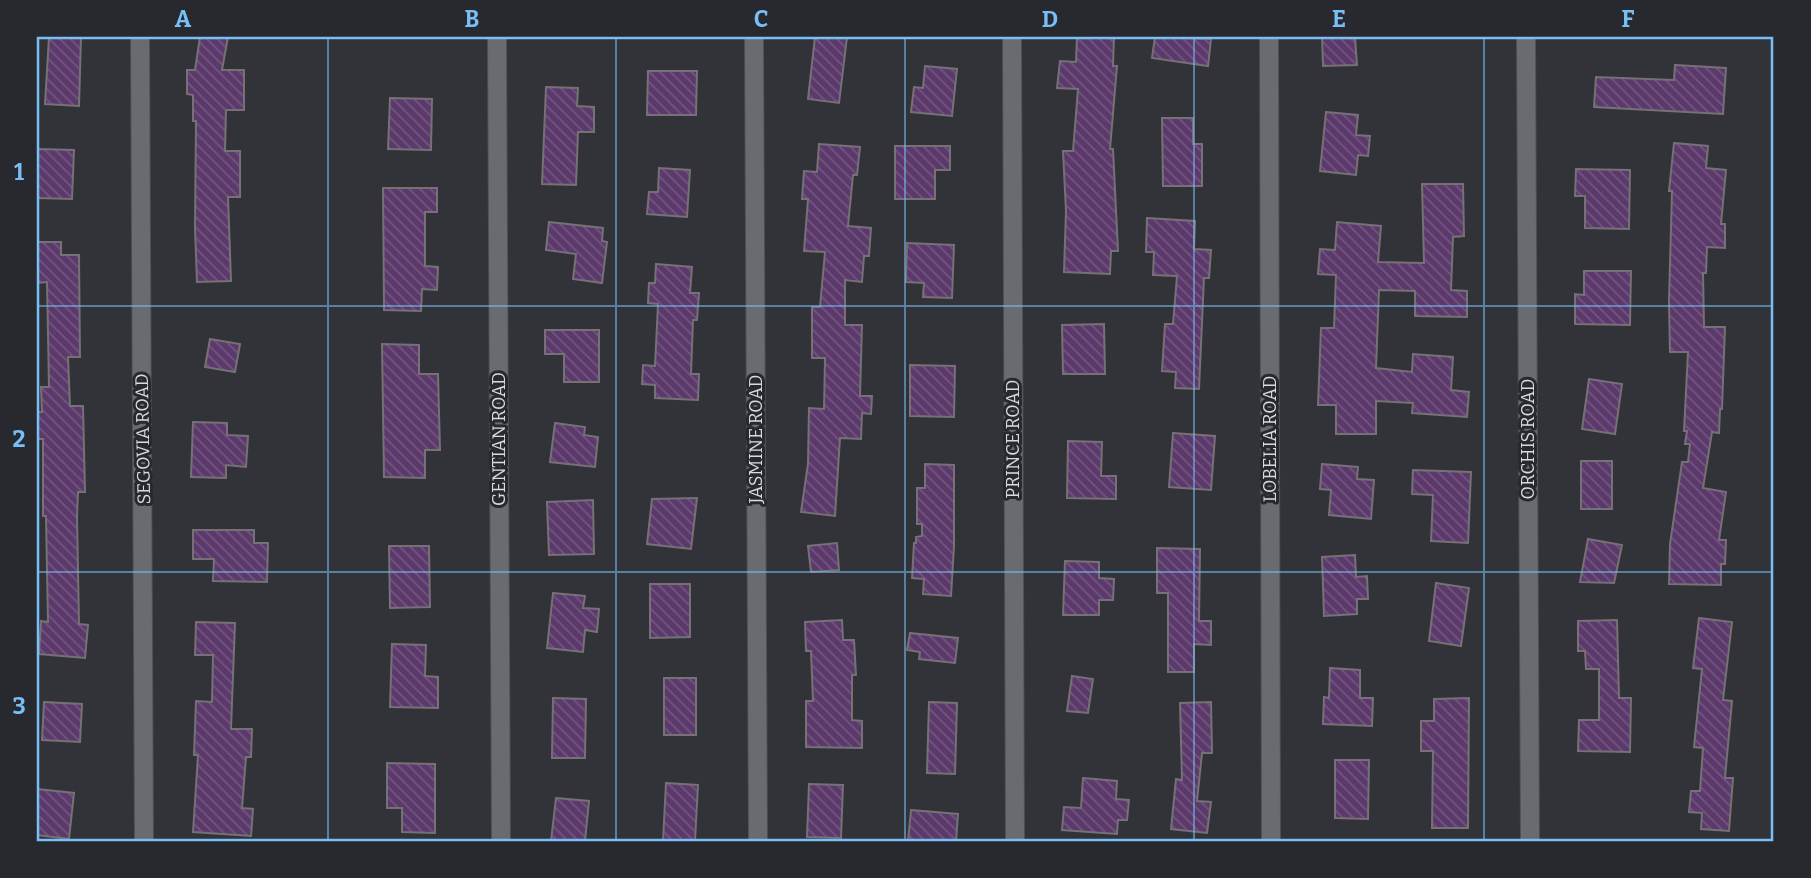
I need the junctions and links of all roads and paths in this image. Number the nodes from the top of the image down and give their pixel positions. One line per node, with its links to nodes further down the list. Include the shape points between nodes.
1 (140, 37): 7 (street, SEGOVIA ROAD)
2 (497, 37): 8 (street, GENTIAN ROAD)
3 (754, 37): 9 (street, JASMINE ROAD)
4 (1012, 37): 10 (street, PRINCE ROAD)
5 (1269, 37): 11 (street, LOBELIA ROAD)
6 (1526, 37): 12 (street, ORCHIS ROAD)
7 (144, 841)
8 (501, 841)
9 (758, 841)
10 (1015, 841)
11 (1271, 841)
12 (1530, 841)

